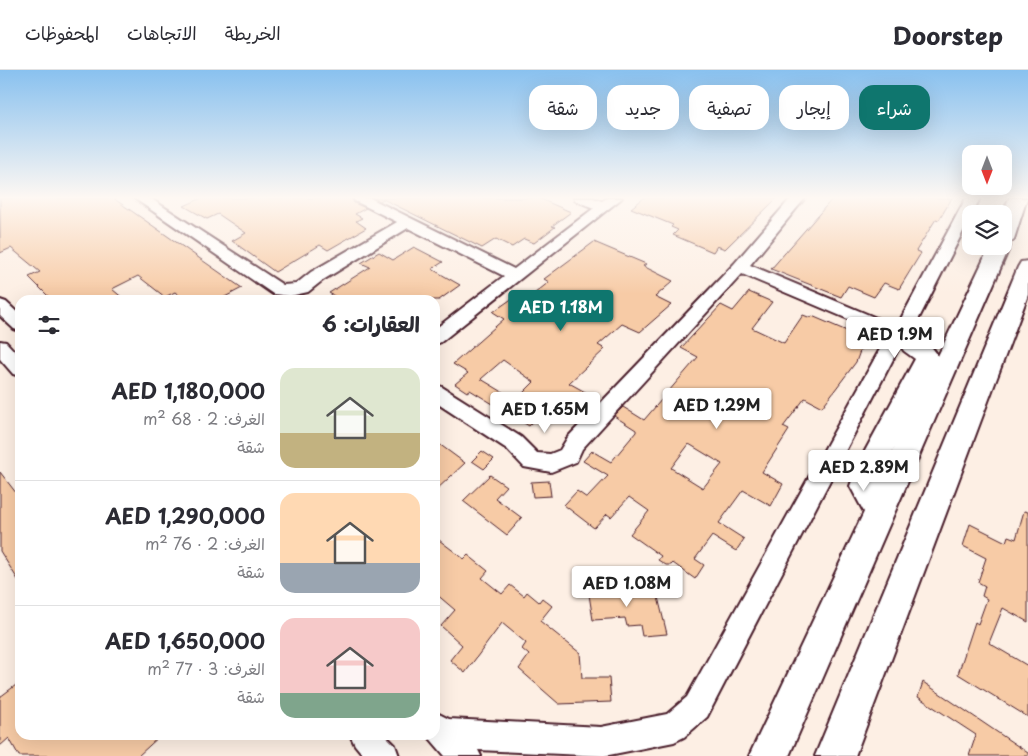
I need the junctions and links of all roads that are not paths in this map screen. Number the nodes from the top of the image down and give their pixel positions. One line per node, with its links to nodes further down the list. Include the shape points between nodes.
1 (190, 230): 2 (street, via 279,290 290,291 302,288)
2 (394, 230)
3 (423, 230): 10 (street)
4 (573, 230): 10 (street)
5 (771, 230): 8 (street)
6 (956, 230): 14 (street)
7 (996, 255): 18 (main road)
8 (740, 266): 14 (street); 17 (street, via 575,443 568,456 551,463 532,461 514,443)
9 (1028, 267): 25 (main road)
10 (514, 275): 13 (street)
11 (0, 306): 12 (street)
12 (15, 320)
13 (440, 334)
14 (900, 335): 18 (main road, via 925,354 926,359 869,470 865,486); 19 (street, via 697,707 674,727 601,742)
15 (0, 348): 16 (street)
16 (15, 364)
17 (440, 395)
18 (880, 510): 24 (main road)
19 (440, 729)
20 (440, 730): 23 (street)
21 (370, 740): 22 (street)
22 (384, 756)
23 (466, 756)
24 (769, 756)
25 (835, 756)

